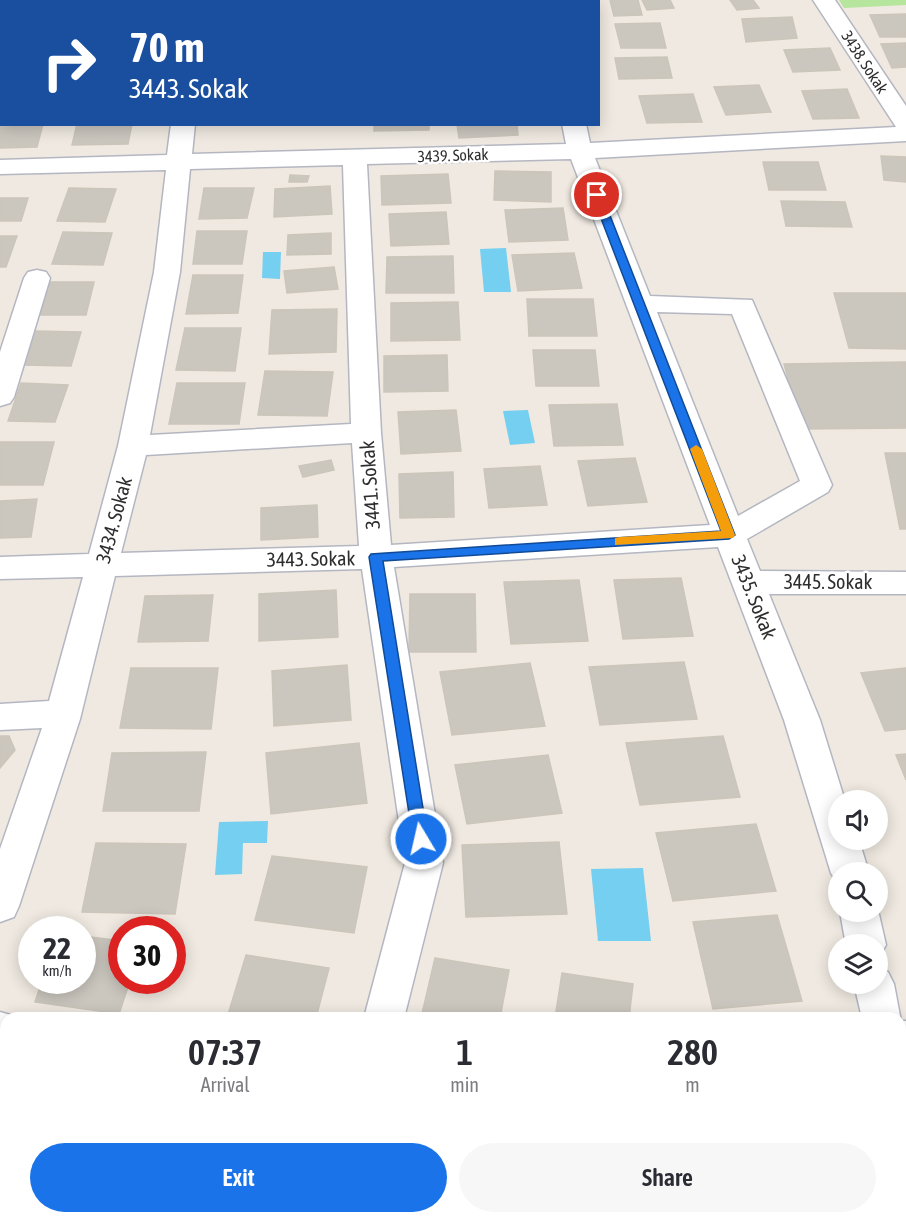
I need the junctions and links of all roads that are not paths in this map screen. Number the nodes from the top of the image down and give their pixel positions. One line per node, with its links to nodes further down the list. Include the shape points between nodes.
1 (824, 0): 2 (street, 3438. Sokak, via 884,74)
2 (906, 124)
3 (183, 126): 7 (street, 3434. Sokak)
4 (906, 134): 5 (street, 3439. Sokak)
5 (577, 138): 6 (street, 3439. Sokak); 10 (street, 3435. Sokak)
6 (355, 158): 7 (street, 3439. Sokak); 12 (street, 3441. Sokak)
7 (177, 162): 8 (street, 3439. Sokak); 13 (street, 3434. Sokak, via 166,272)
8 (0, 167)
9 (37, 278): 11 (street)
10 (642, 304): 14 (street, 3435. Sokak); 14 (street, via 742,306 817,485)
11 (0, 397)
12 (366, 433): 13 (street); 15 (street, 3441. Sokak)
13 (133, 446): 16 (street, 3434. Sokak)
14 (729, 535): 15 (street, 3443. Sokak); 18 (street, 3435. Sokak)
15 (376, 557): 16 (street, 3443. Sokak); 25 (street, 3441. Sokak, via 424,862)
16 (102, 564): 17 (street, 3443. Sokak); 20 (street, 3434. Sokak)
17 (0, 568)
18 (749, 582): 19 (street, 3445. Sokak); 22 (street, 3435. Sokak, via 802,720)
19 (906, 583)
20 (63, 714): 21 (street); 23 (street, 3434. Sokak)
21 (0, 717)
22 (828, 804)
23 (0, 906)
24 (876, 994): 26 (street)
25 (386, 1012)
26 (881, 1012)

